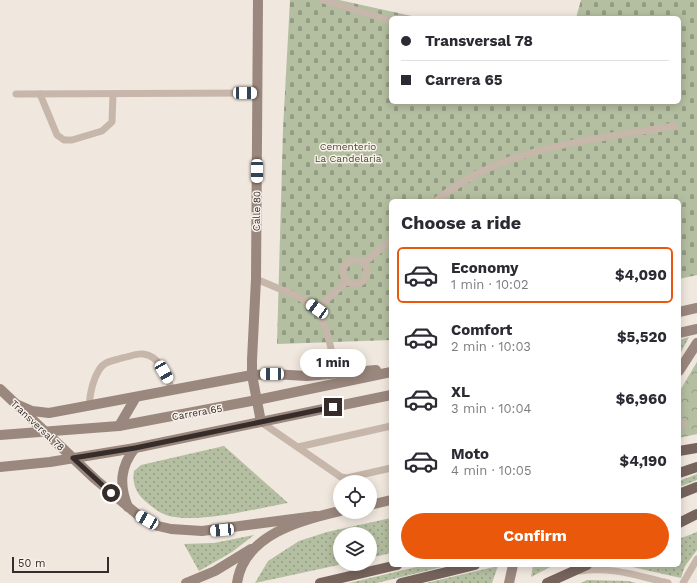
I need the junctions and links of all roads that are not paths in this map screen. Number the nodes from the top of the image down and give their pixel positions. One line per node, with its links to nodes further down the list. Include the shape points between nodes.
1 (258, 0): 7 (main road, Calle 80)
2 (323, 0): 3 (lane)
3 (389, 20)
4 (16, 94): 5 (lane)
5 (40, 94): 6 (lane); 6 (lane, via 58,135 64,140 102,131 112,122)
6 (113, 94): 7 (lane)
7 (258, 94): 12 (main road, Calle 80)
8 (674, 126): 9 (lane, via 562,146 504,161 472,176)
9 (439, 199)
10 (389, 242): 11 (lane)
11 (363, 264): 13 (lane, via 367,272 364,281 356,284); 13 (lane, via 355,260 347,264 343,273)
12 (256, 279): 15 (lane, via 300,297); 24 (main road, Calle 80)
13 (347, 281): 15 (lane)
14 (697, 308): 16 (main road)
15 (317, 309): 23 (lane, via 329,337)
16 (681, 312)
17 (697, 329): 18 (main road)
18 (681, 333)
19 (697, 343): 21 (main road)
20 (389, 368): 23 (main road)
21 (681, 369)
22 (389, 372): 29 (main road, Carrera 65)
23 (334, 374): 24 (main road)
24 (252, 375): 26 (main road); 29 (main road, Calle 80)
25 (0, 389): 30 (main road, Transversal 78)
26 (172, 391): 28 (main road); 31 (lane, via 158,361 142,353 106,362 94,381)
27 (389, 395): 32 (main road)
28 (136, 397): 31 (main road); 33 (main road)
29 (257, 400): 32 (main road, Calle 80); 33 (main road, Carrera 65)
30 (16, 404): 31 (main road, via 32,411 49,413); 35 (main road, Transversal 78)
31 (89, 406)
32 (261, 422): 37 (lane); 38 (main road)
33 (119, 426): 35 (main road, Carrera 65)
34 (389, 426): 37 (lane)
35 (46, 432): 36 (main road, Carrera 65); 41 (main road, Transversal 78)
36 (0, 435)
37 (298, 447): 44 (lane, via 341,477 347,478)
38 (135, 448): 41 (main road); 50 (main road, via 122,471 123,492)
39 (697, 448): 40 (main road)
40 (681, 451)
41 (73, 458): 42 (main road); 50 (main road, Transversal 78)
42 (0, 466)
43 (697, 467): 45 (main road)
44 (389, 468)
45 (681, 472)
46 (697, 487): 47 (main road)
47 (681, 493)
48 (389, 500): 49 (main road)
49 (377, 503)
50 (129, 509): 53 (main road, Transversal 78, via 158,526 186,532 222,530)
51 (333, 512): 53 (main road)
52 (697, 514): 54 (main road)
53 (316, 516): 55 (main road, via 292,524)
54 (681, 522)
55 (259, 543): 62 (main road, via 248,556); 63 (main road, via 215,571)
56 (697, 559): 69 (lane)
57 (389, 567): 64 (main road)
58 (467, 567): 65 (main road)
59 (513, 567): 66 (main road)
60 (583, 567): 61 (main road)
61 (568, 574): 67 (main road); 68 (lane, via 602,569)
62 (237, 580)
63 (186, 583)
64 (320, 583)
65 (401, 583)
66 (509, 583)
67 (547, 583)
68 (668, 583)
69 (683, 583)

